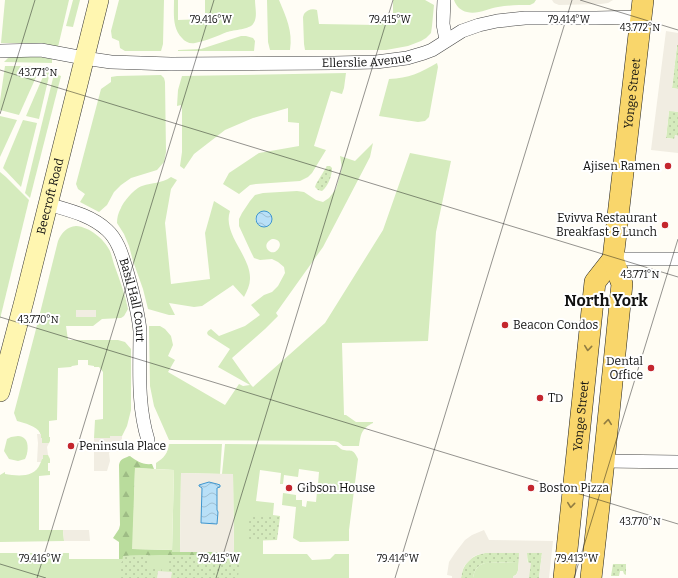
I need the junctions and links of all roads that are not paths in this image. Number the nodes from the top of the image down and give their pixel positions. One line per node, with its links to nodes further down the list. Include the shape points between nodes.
1 (99, 0): 6 (street, Beecroft Road)
2 (444, 0): 4 (street, via 443,24)
3 (642, 8): 4 (street, Ellerslie Avenue, via 596,18 506,19 470,27); 8 (main road, Yonge Street)
4 (446, 40): 6 (street, Ellerslie Avenue, via 432,50 417,55 371,62 171,64 111,62)
5 (0, 51): 6 (street, Ellerslie Avenue, via 41,50)
6 (84, 58): 7 (street, Beecroft Road)
7 (48, 204): 10 (street, Beecroft Road); 11 (street, Basil Hall Court, via 95,222 110,233 119,248 133,291 139,321 141,405)
8 (613, 259): 9 (street); 12 (main road, Yonge Street, one-way to 8, via 622,284); 14 (main road, Yonge Street, one-way to 14, via 595,282)
9 (678, 259)
10 (0, 392)
11 (148, 440)
12 (604, 461): 13 (street); 15 (main road, Yonge Street)
13 (678, 462)
14 (564, 578)
15 (591, 578)

